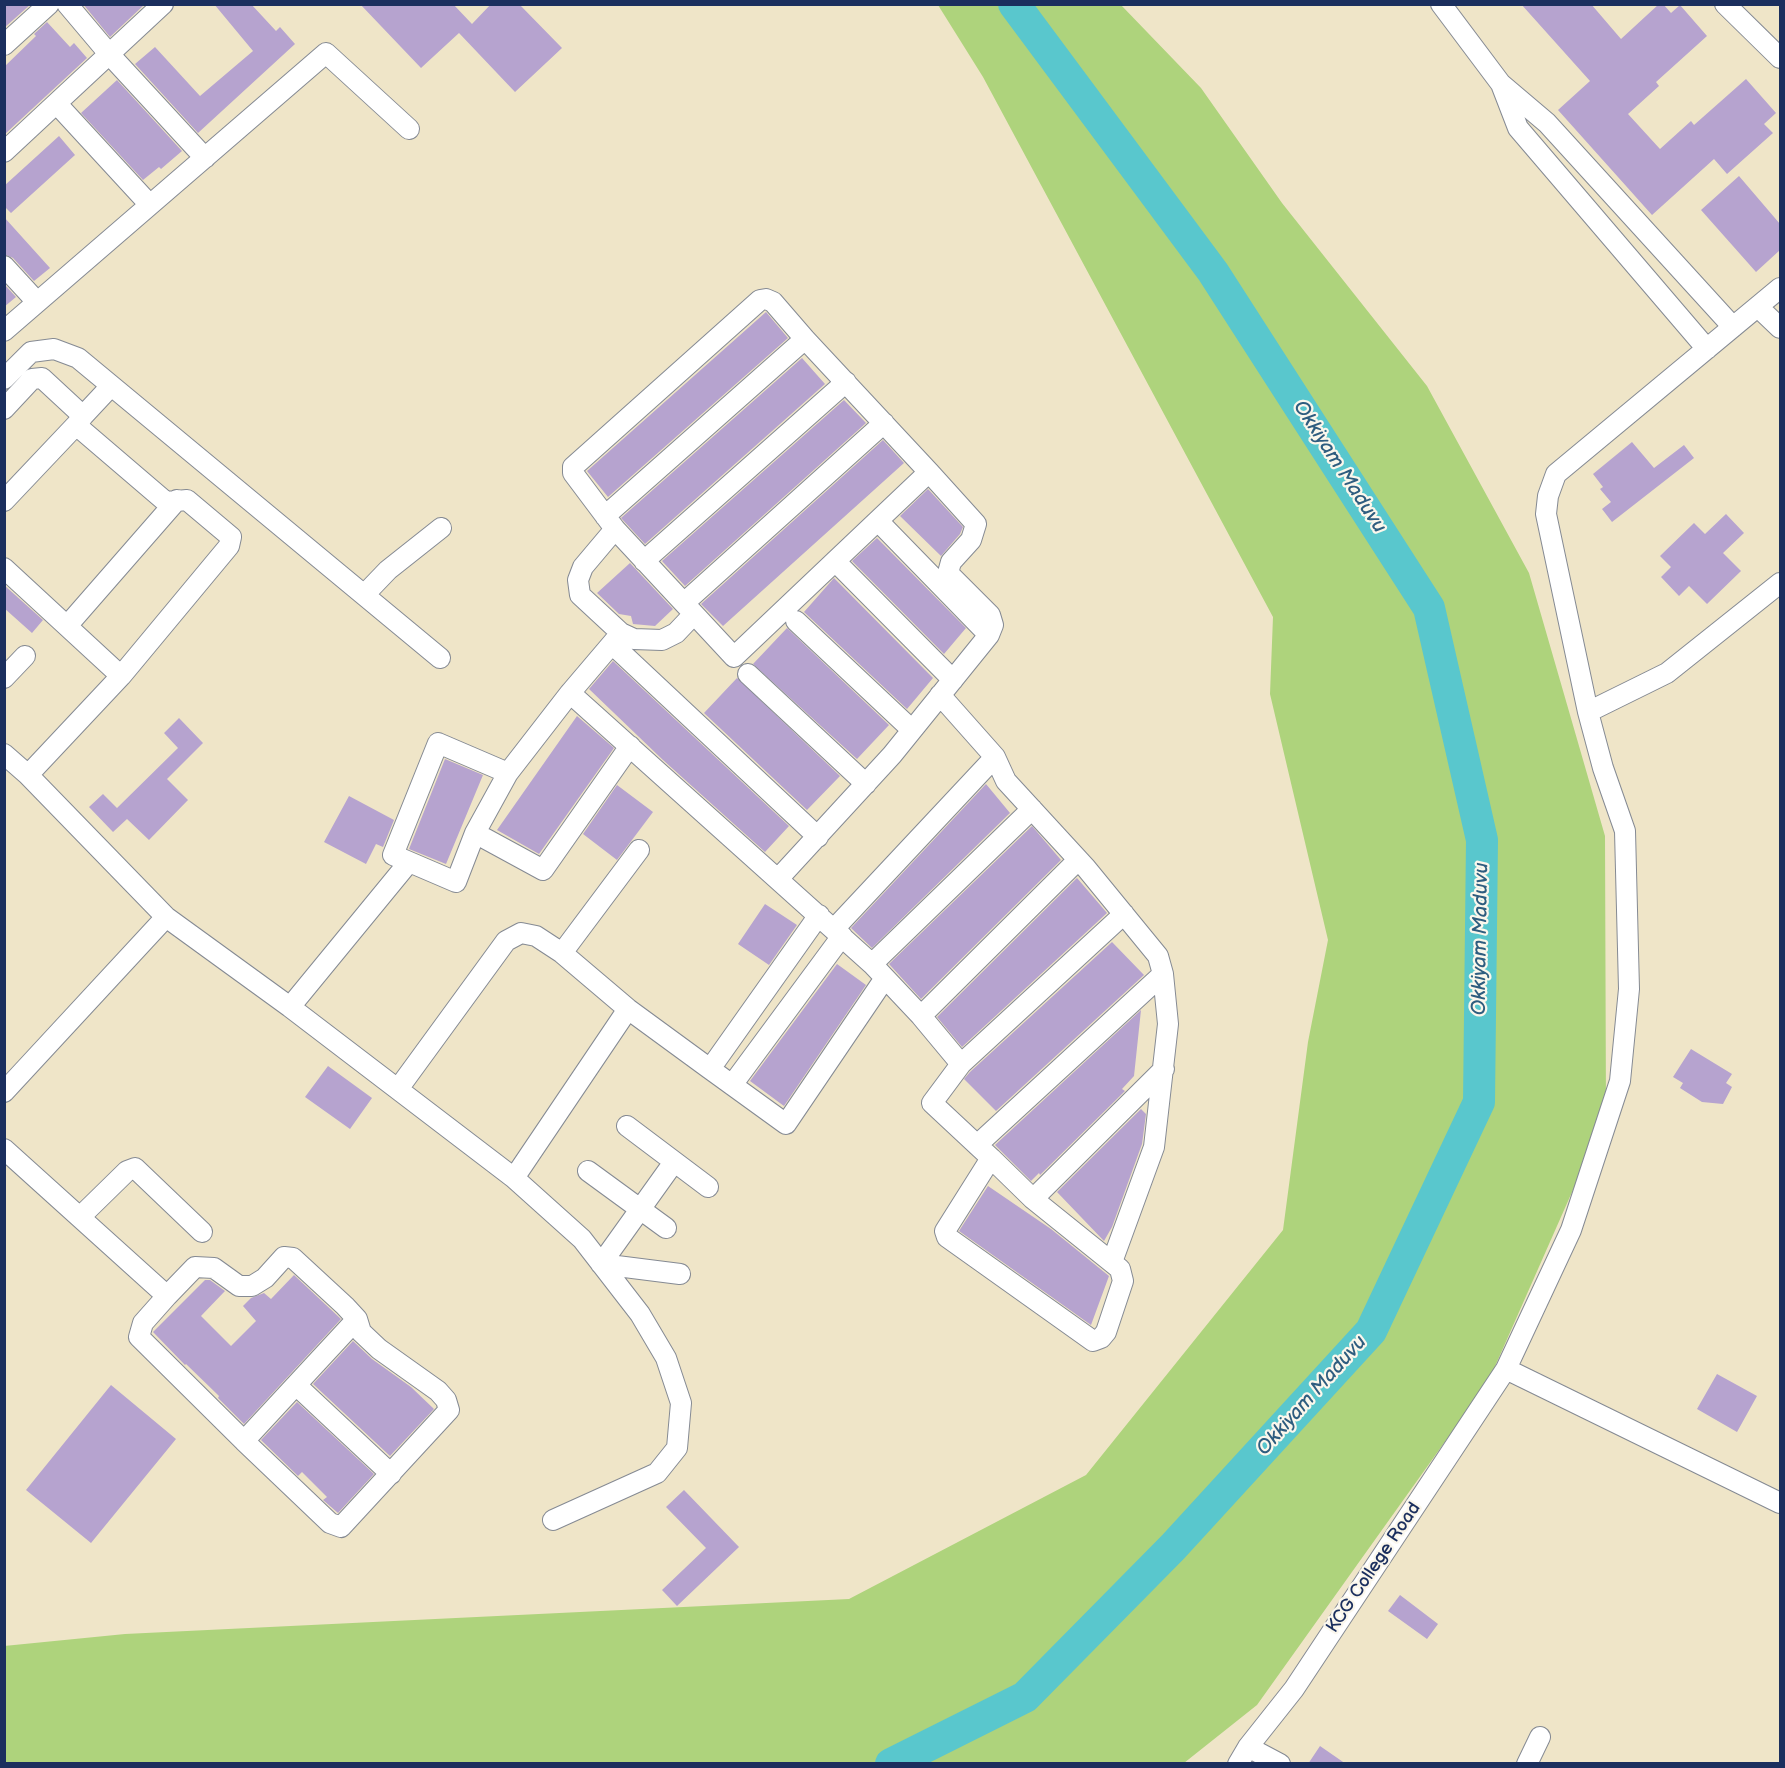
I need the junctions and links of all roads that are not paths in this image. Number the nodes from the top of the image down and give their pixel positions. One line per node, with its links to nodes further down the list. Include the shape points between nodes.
1 (49, 4): 6 (street)
2 (67, 4): 7 (street)
3 (163, 4): 7 (street)
4 (1440, 4): 9 (street)
5 (1725, 4): 8 (street)
6 (4, 45)
7 (110, 55): 10 (street); 13 (street)
8 (1780, 58)
9 (1501, 84): 19 (street, via 1547,123); 23 (street, via 1518,128)
10 (57, 104): 12 (street); 14 (street)
11 (409, 129): 13 (street, via 326,53)
12 (4, 152)
13 (205, 158): 14 (street)
14 (150, 206): 17 (street)
15 (4, 266): 17 (street)
16 (1780, 288): 18 (street)
17 (37, 302): 21 (street)
18 (1758, 307): 19 (street); 20 (street)
19 (1733, 327): 23 (street)
20 (1780, 328)
21 (4, 331)
22 (805, 339): 25 (street); 34 (street); 34 (street, via 773,302 760,300 579,460 573,474)
23 (1707, 349): 54 (street, KCG College Road, via 1556,474 1548,496 1545,514)
24 (4, 379): 26 (street, via 32,352 54,349 78,358)
25 (846, 382): 29 (street); 36 (street)
26 (111, 386): 28 (street); 40 (street)
27 (4, 410): 28 (street, via 32,379 42,378)
28 (79, 421): 31 (street, via 166,502); 32 (street)
29 (884, 423): 30 (street); 41 (street)
30 (929, 472): 33 (street); 44 (street, via 976,524 971,540 951,562 948,573 990,615 993,625)
31 (177, 500): 43 (street); 49 (street, via 187,500 227,532 231,537 229,546)
32 (4, 501)
33 (878, 520): 37 (street); 44 (street)
34 (610, 523): 36 (street); 45 (street, via 578,580 580,595)
35 (441, 528): 40 (street, via 388,570)
36 (644, 561): 41 (street)
37 (835, 561): 41 (street, via 734,657); 51 (street)
38 (4, 568): 43 (street)
39 (1780, 583): 54 (street, via 1667,673)
40 (364, 595): 47 (street)
41 (689, 609): 45 (street, via 676,633 662,640)
42 (796, 621): 55 (street)
43 (67, 626): 49 (street)
44 (989, 635): 51 (street)
45 (616, 638): 52 (street); 64 (street)
46 (25, 656): 50 (street)
47 (440, 658)
48 (748, 674): 61 (street)
49 (121, 676): 60 (street)
50 (4, 678)
51 (953, 680): 53 (street)
52 (570, 693): 56 (street); 59 (street)
53 (940, 695): 55 (street); 58 (street)
54 (1588, 712): 102 (street, KCG College Road, via 1625,831 1629,989 1620,1081 1571,1230)
55 (912, 730): 61 (street)
56 (630, 746): 63 (street, via 543,870); 68 (street)
57 (4, 754): 60 (street)
58 (994, 757): 62 (street, via 1006,781); 72 (street)
59 (508, 773): 63 (street); 67 (street, via 438,743 393,855)
60 (28, 775): 71 (street)
61 (866, 784): 64 (street)
62 (1032, 809): 66 (street); 74 (street)
63 (475, 833): 67 (street, via 456,882)
64 (818, 837): 68 (street)
65 (639, 850): 73 (street)
66 (1078, 860): 69 (street); 78 (street)
67 (409, 862): 76 (street)
68 (778, 879): 70 (street)
69 (1124, 914): 75 (street, via 1158,956); 79 (street)
70 (819, 915): 72 (street); 80 (street)
71 (166, 917): 76 (street); 84 (street)
72 (838, 933): 74 (street); 82 (street)
73 (562, 953): 77 (street); 83 (street, via 536,936 521,933 506,941)
74 (879, 971): 78 (street); 82 (street, via 786,1124)
75 (1163, 974): 81 (street, via 1168,1024); 87 (street)
76 (291, 1007): 83 (street)
77 (628, 1009): 80 (street); 90 (street)
78 (921, 1016): 79 (street)
79 (961, 1064): 87 (street, via 933,1103)
80 (710, 1068): 82 (street)
81 (1164, 1069): 92 (street); 97 (street, via 1154,1147)
82 (735, 1080)
83 (398, 1089): 90 (street)
84 (4, 1092)
85 (627, 1126): 88 (street)
86 (4, 1149): 94 (street)
87 (984, 1152): 92 (street); 97 (street, via 945,1231 947,1236 1094,1341 1106,1332 1123,1281 1120,1269)
88 (674, 1162): 91 (street); 93 (street)
89 (588, 1171): 93 (street)
90 (514, 1178): 98 (street, via 582,1239)
91 (708, 1186)
92 (1033, 1199): 97 (street)
93 (641, 1209): 95 (street); 98 (street)
94 (80, 1217): 96 (street, via 135,1168); 100 (street)
95 (666, 1228)
96 (202, 1232)
97 (1112, 1262)
98 (601, 1264): 99 (street); 107 (street, via 640,1314 666,1358 681,1403 677,1448 657,1473)
99 (680, 1274)
100 (167, 1296): 101 (street, via 195,1268 214,1268 239,1286 252,1286 284,1257 289,1257); 104 (street, via 143,1323 140,1337)
101 (357, 1319): 103 (street); 105 (street, via 361,1332 438,1391 449,1410)
102 (1506, 1369): 106 (street); 109 (street, KCG College Road, via 1294,1689)
103 (296, 1385): 104 (street); 105 (street)
104 (244, 1441): 105 (street, via 336,1527 345,1525)
105 (391, 1474)
106 (1780, 1503)
107 (553, 1520)
108 (1540, 1737): 111 (street)
109 (1243, 1755): 110 (street)
110 (1280, 1764)
111 (1527, 1764)

